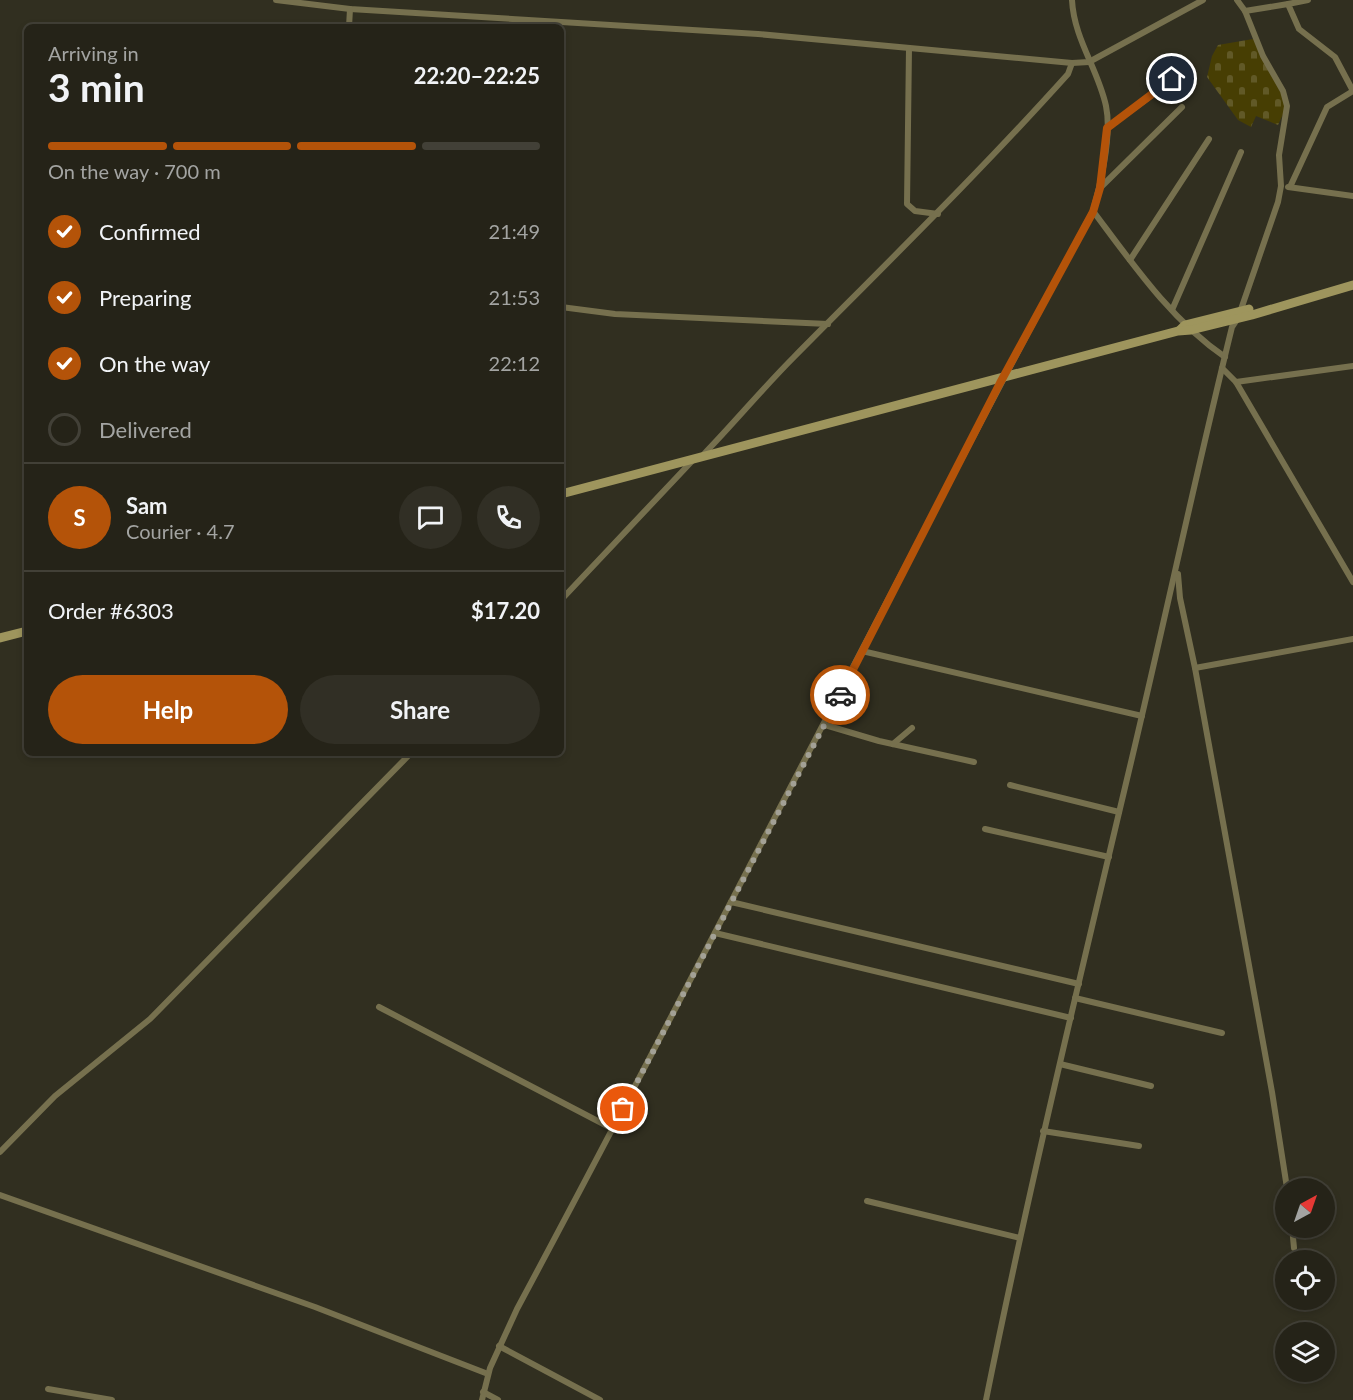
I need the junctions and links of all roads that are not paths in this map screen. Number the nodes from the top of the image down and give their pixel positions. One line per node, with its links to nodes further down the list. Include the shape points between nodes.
1 (276, 0): 7 (street)
2 (1072, 0): 11 (street, via 1074,24)
3 (1203, 0): 11 (street)
4 (1237, 0): 8 (street)
5 (1308, 0): 6 (street)
6 (1288, 4): 8 (street); 14 (street, via 1299,29 1335,57)
7 (350, 9): 9 (street); 10 (street, via 758,34)
8 (1245, 11): 19 (street, via 1263,56 1287,99 1280,155)
9 (349, 24)
10 (909, 48): 12 (street); 24 (street, via 907,204 915,212)
11 (1089, 62): 12 (street); 16 (street, via 1106,107)
12 (1072, 63): 24 (street, via 1060,83)
13 (1182, 73): 16 (street)
14 (1353, 91): 20 (street, via 1327,107)
15 (1182, 107): 21 (street)
16 (1107, 128): 21 (street)
17 (1209, 139): 25 (street)
18 (1241, 152): 28 (street)
19 (1281, 186): 20 (street); 29 (street)
20 (1290, 187): 22 (street)
21 (1100, 188): 23 (street)
22 (1353, 195)
23 (1093, 212): 25 (street); 35 (street)
24 (939, 214): 30 (street)
25 (1130, 260): 28 (street)
26 (1353, 285): 29 (main road, via 1261,310 1251,309)
27 (564, 307): 30 (street, via 615,314)
28 (1172, 310): 31 (street)
29 (1232, 319): 31 (main road); 32 (street)
30 (828, 324): 37 (street)
31 (1185, 329): 32 (street); 35 (main road)
32 (1225, 357): 34 (street)
33 (1353, 366): 36 (street)
34 (1222, 368): 36 (street); 39 (street)
35 (1004, 376): 37 (main road); 45 (street)
36 (1236, 382): 40 (street)
37 (700, 455): 38 (main road); 41 (street)
38 (564, 493)
39 (1178, 568): 46 (street, via 1180,598); 47 (street)
40 (1353, 582)
41 (564, 597)
42 (24, 632): 43 (main road)
43 (0, 638)
44 (1353, 639): 46 (street)
45 (862, 651): 47 (street); 48 (street)
46 (1196, 668): 70 (street)
47 (1142, 716): 54 (street)
48 (825, 725): 50 (street); 57 (street)
49 (912, 728): 50 (street)
50 (893, 744): 52 (street)
51 (408, 756): 69 (street, via 150,1019 55,1096)
52 (974, 762)
53 (1010, 785): 54 (street)
54 (1119, 812): 56 (street)
55 (985, 829): 56 (street)
56 (1109, 857): 59 (street)
57 (731, 902): 58 (street); 59 (street)
58 (715, 933): 62 (street); 66 (street)
59 (1079, 984): 60 (street)
60 (1076, 998): 62 (street); 63 (street)
61 (379, 1007): 66 (street)
62 (1071, 1018): 64 (street)
63 (1222, 1033)
64 (1060, 1064): 65 (street); 67 (street)
65 (1151, 1086)
66 (613, 1129): 76 (street)
67 (1043, 1131): 68 (street); 73 (street)
68 (1138, 1146)
69 (0, 1152)
70 (1285, 1178)
71 (0, 1195): 77 (street, via 315,1307)
72 (867, 1202): 73 (street)
73 (1020, 1238): 84 (street)
74 (1293, 1238): 75 (street)
75 (1294, 1248)
76 (499, 1346): 77 (street); 83 (street)
77 (488, 1374): 79 (street)
78 (48, 1389): 80 (street)
79 (483, 1392): 81 (street); 82 (street)
80 (112, 1400)
81 (482, 1400)
82 (498, 1400)
83 (600, 1400)
84 (986, 1400)

